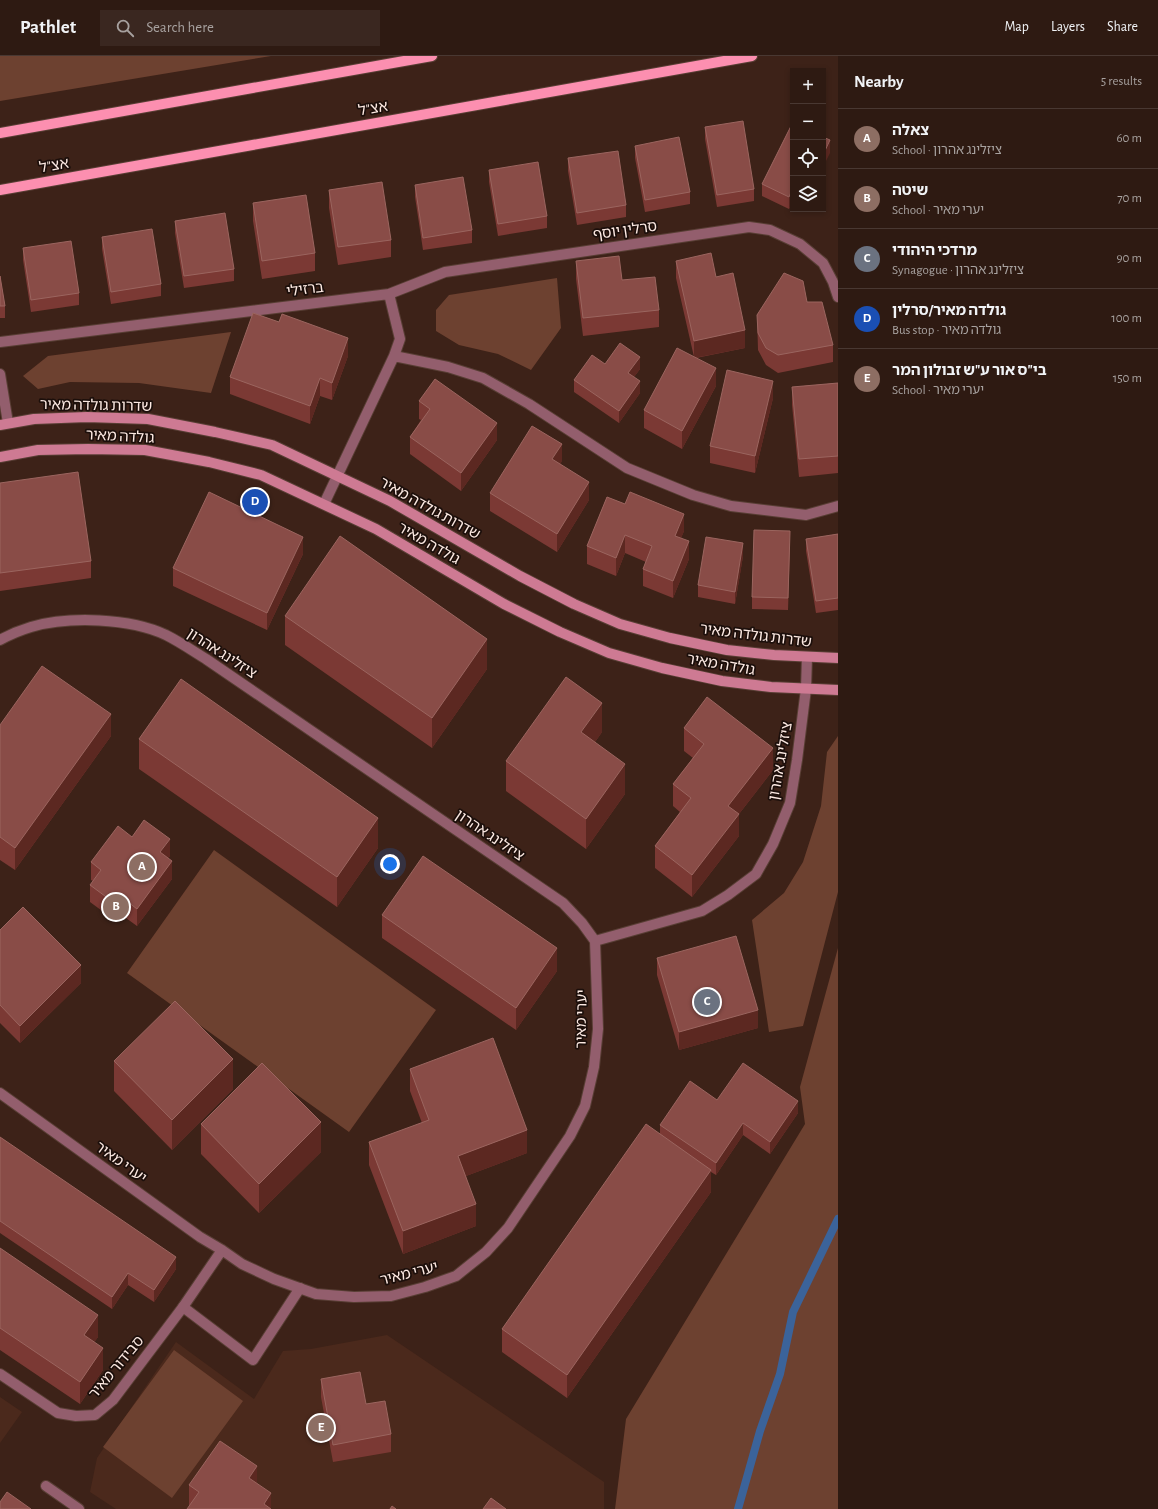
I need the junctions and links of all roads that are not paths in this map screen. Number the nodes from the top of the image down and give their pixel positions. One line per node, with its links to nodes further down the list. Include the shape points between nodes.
1 (432, 56): 3 (main road)
2 (752, 56): 4 (main road, אצ"ל)
3 (0, 133)
4 (0, 190)
5 (389, 294): 6 (street, סרלין יוסף, via 445,272 749,227 770,230 800,244 823,263); 7 (street, ברזילי); 8 (street, via 400,339)
6 (838, 298)
7 (0, 342)
8 (394, 356): 12 (street); 14 (street, via 448,367 483,378 529,404 627,468 693,495 730,506 806,515)
9 (0, 374): 10 (street)
10 (4, 424): 12 (street, שדרות גולדה מאיר, via 87,417 148,419 272,445)
11 (0, 457): 13 (street, גולדה מאיר, via 38,450 145,450 261,475)
12 (338, 475): 13 (street); 16 (street, שדרות גולדה מאיר, via 390,501 520,576 620,624 727,650)
13 (324, 504): 18 (street, גולדה מאיר, via 376,529 504,604 609,653 662,668 722,680)
14 (838, 506)
15 (0, 640): 20 (street, ציזלינג אהרון, via 30,627 55,622 96,620 131,624 166,635 206,659 563,903)
16 (807, 657): 17 (street, שדרות גולדה מאיר); 18 (street, ציזלינג אהרון)
17 (838, 658)
18 (806, 689): 19 (street, גולדה מאיר); 20 (street, ציזלינג אהרון, via 790,804 773,844 756,874 702,911)
19 (838, 690)
20 (595, 941): 23 (street, יערי מאיר, via 598,1028 594,1067 585,1106 570,1136 508,1228 486,1252 456,1276 425,1287 392,1296 354,1297 316,1294)
21 (0, 1093): 22 (street, יערי מאיר, via 200,1237)
22 (222, 1250): 23 (street, יערי מאיר, via 242,1264); 24 (street, סבידור מאיר)
23 (300, 1288): 24 (street, via 253,1360)
24 (183, 1307): 25 (street, סבידור מאיר, via 113,1400 95,1415 76,1416 58,1413)
25 (0, 1374)
26 (46, 1486): 27 (street)
27 (79, 1509)

